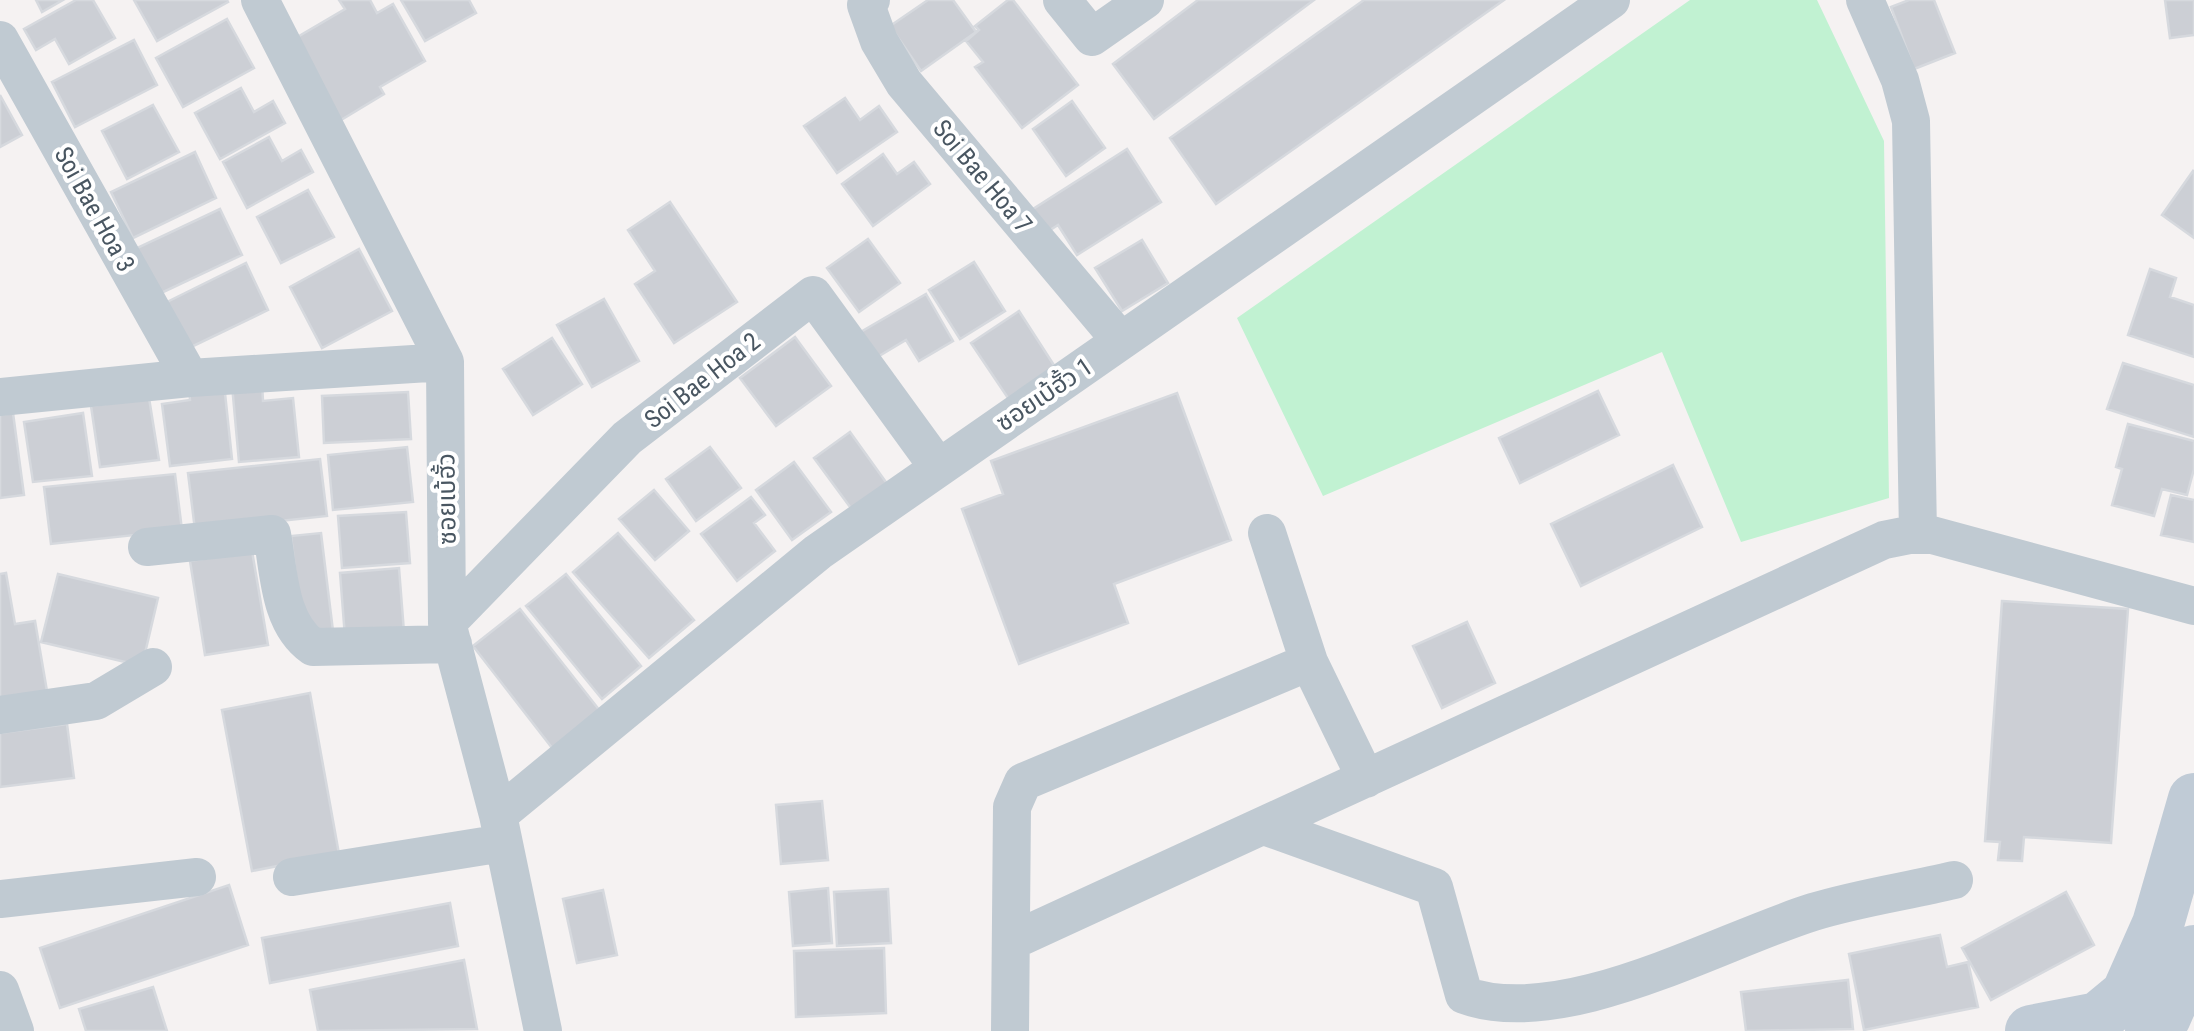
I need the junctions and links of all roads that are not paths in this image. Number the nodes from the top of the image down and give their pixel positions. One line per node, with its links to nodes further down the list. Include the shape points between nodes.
1 (871, 0): 8 (street, Soi Bae Hoa 7, via 866,5 879,41 904,82)
2 (1062, 0): 3 (street, via 1092,37)
3 (1145, 0)
4 (1865, 0): 14 (street, via 1910,120)
5 (270, 4): 9 (street, ซอยเบ้ฮั้ว)
6 (1587, 7): 8 (street, ซอยเบ้ฮั้ว 1)
7 (0, 40): 10 (street, Soi Bae Hoa 3)
8 (1121, 341): 12 (street, ซอยเบ้ฮั้ว 1)
9 (444, 362): 10 (street); 17 (street, ซอยเบ้ฮั้ว)
10 (190, 378): 11 (street)
11 (0, 397)
12 (938, 467): 17 (street, Soi Bae Hoa 2, via 813,295 627,438); 24 (street, ซอยเบ้ฮั้ว 1, via 818,552)
13 (1267, 533): 18 (street)
14 (1918, 535): 16 (street); 21 (street, via 1856,552)
15 (147, 547): 17 (street, via 272,534 288,617 297,636 313,647)
16 (2194, 606)
17 (450, 633): 24 (street, ซอยเบ้ฮั้ว)
18 (1310, 662): 21 (street); 29 (street, via 1023,782 1012,807)
19 (152, 667): 20 (street, via 96,701)
20 (0, 715)
21 (1366, 779): 23 (street)
22 (2194, 799): 32 (main road, via 2158,924)
23 (1264, 826): 27 (street, via 1434,887 1464,994 1487,1004 1568,1001 1680,966 1813,912); 29 (street)
24 (500, 829): 26 (street); 34 (street, ซอยเบ้ฮั้ว)
25 (197, 877): 28 (street)
26 (292, 877)
27 (1954, 880)
28 (0, 900)
29 (1012, 942): 35 (street)
30 (2194, 951): 32 (main road)
31 (0, 990): 33 (street)
32 (2141, 1020): 36 (main road)
33 (14, 1031)
34 (544, 1031)
35 (1010, 1031)
36 (2031, 1031)

